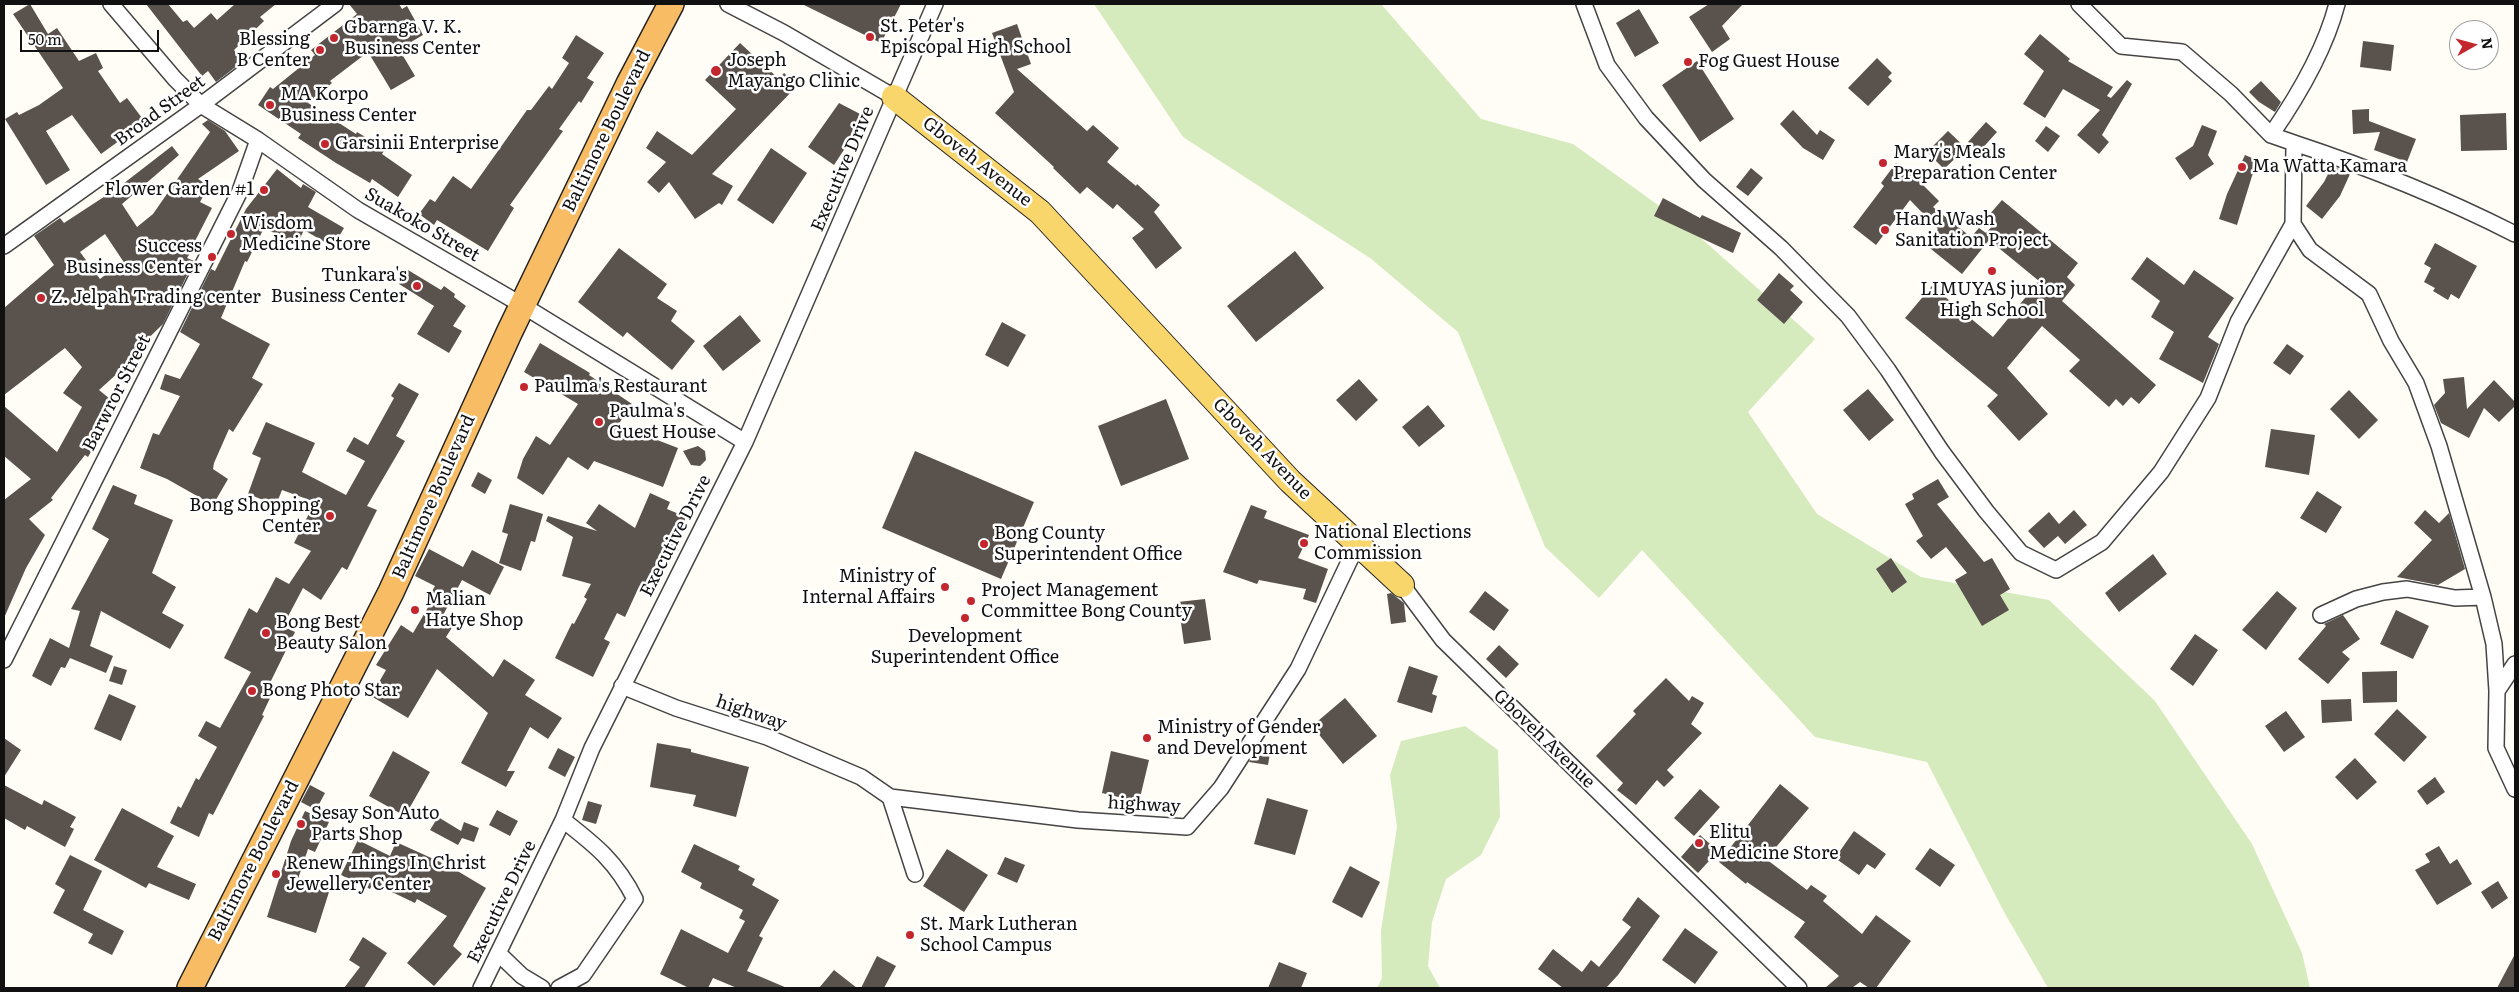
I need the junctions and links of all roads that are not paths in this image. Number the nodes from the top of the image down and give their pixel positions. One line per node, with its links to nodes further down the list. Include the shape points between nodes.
1 (111, 4): 10 (street, Suakoko Street, via 174,79)
2 (335, 4): 10 (street, Broad Street)
3 (671, 4): 17 (highway, Baltimore Boulevard, via 628,84)
4 (728, 4): 9 (street, Gboveh Avenue)
5 (935, 4): 9 (street, Executive Drive)
6 (1584, 4): 14 (street, via 1606,65 1646,118 1704,180 1781,248 1848,316 1986,511 2021,553 2056,570 2102,542 2161,472 2208,398 2238,322)
7 (2079, 4): 11 (street, via 2121,46 2182,52 2231,94)
8 (2337, 4): 11 (street, via 2291,107)
9 (894, 97): 18 (street, Executive Drive); 19 (main road, Gboveh Avenue, via 1040,212 1290,481)
10 (202, 106): 12 (street, Suakoko Street); 16 (street, Broad Street)
11 (2271, 135): 13 (street)
12 (258, 140): 17 (street, Suakoko Street, via 358,210); 23 (street, Barwror Street, via 240,191)
13 (2294, 143): 14 (street); 15 (street, via 2357,164)
14 (2293, 224): 21 (street, via 2310,250 2369,294 2390,341 2416,383 2439,446)
15 (2515, 234)
16 (4, 246)
17 (522, 305): 18 (street, Suakoko Street); 32 (highway, Baltimore Boulevard, via 391,592)
18 (745, 442): 25 (street, Executive Drive)
19 (1357, 545): 20 (main road, Gboveh Avenue); 28 (street, highway, via 1298,669 1221,788 1187,827 1078,820)
20 (1402, 585): 36 (street, Gboveh Avenue, via 1443,640)
21 (2483, 597): 22 (street, via 2455,598 2406,589 2356,599); 26 (street, via 2494,644)
22 (2321, 615)
23 (4, 660)
24 (2515, 664): 26 (street)
25 (622, 686): 28 (street, highway, via 676,708 766,737 861,777); 29 (street, Executive Drive)
26 (2497, 690): 27 (street, via 2496,748)
27 (2515, 789)
28 (890, 797): 30 (street)
29 (563, 820): 31 (street, Executive Drive); 35 (street, via 600,849 624,878 635,899 583,975)
30 (914, 874)
31 (498, 953): 33 (street, Executive Drive); 34 (street, via 522,976)
32 (190, 988)
33 (481, 988)
34 (542, 988)
35 (559, 988)
36 (1799, 988)

